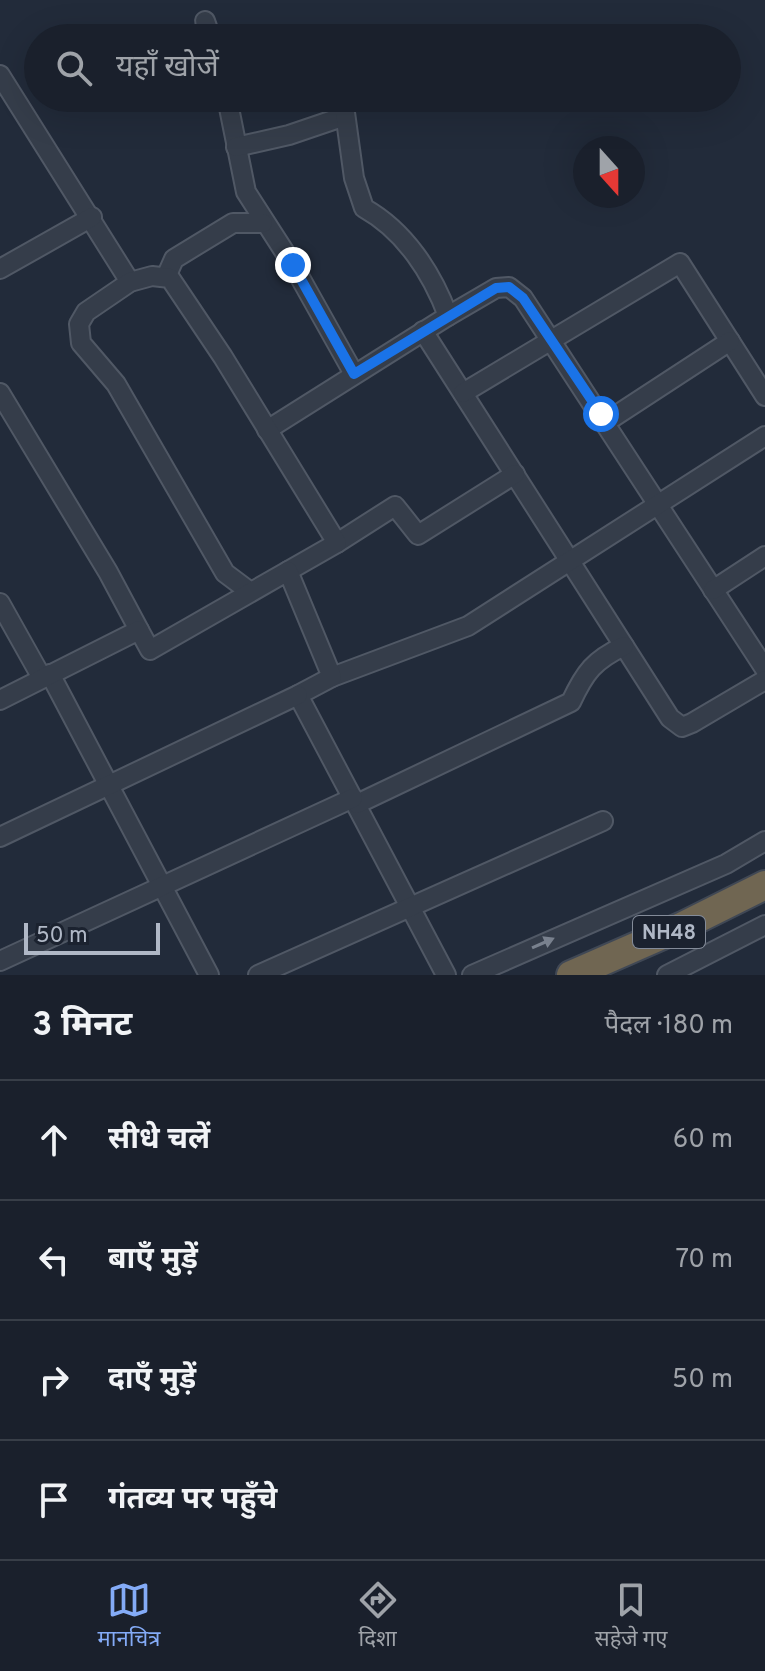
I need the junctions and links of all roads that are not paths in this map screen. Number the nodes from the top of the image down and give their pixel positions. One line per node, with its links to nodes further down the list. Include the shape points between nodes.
1 (0, 75): 6 (street)
2 (230, 112): 5 (street)
3 (334, 112): 5 (street, via 289,135)
4 (345, 112): 11 (street, via 364,208 407,244 435,282)
5 (236, 147): 7 (street, via 246,192)
6 (92, 217): 8 (street); 10 (street)
7 (263, 223): 9 (street, via 233,223 174,259); 16 (street, via 293,265)
8 (0, 269)
9 (166, 277): 10 (street); 21 (street, via 188,303)
10 (130, 282): 30 (street, via 86,312 79,324 81,343 116,384 225,573)
11 (448, 316): 12 (street); 13 (street, via 496,288 509,287 523,298)
12 (423, 331): 16 (street); 18 (street)
13 (550, 338): 14 (street, via 680,263); 18 (street); 20 (street)
14 (730, 341): 15 (street); 20 (street)
15 (757, 367): 19 (street)
16 (354, 374): 21 (street)
17 (0, 393): 32 (street)
18 (463, 393): 23 (street)
19 (765, 396)
20 (606, 422): 24 (street)
21 (267, 430): 25 (street)
22 (765, 436): 24 (street)
23 (515, 474): 25 (street, via 418,535 395,506); 27 (street)
24 (658, 506): 27 (street); 29 (street)
25 (337, 543): 28 (street)
26 (765, 556): 29 (street)
27 (572, 561): 33 (street); 36 (street, via 468,626)
28 (288, 571): 30 (street); 36 (street)
29 (713, 590): 34 (street)
30 (249, 591): 32 (street, via 150,650)
31 (0, 603): 35 (street)
32 (139, 630): 35 (street)
33 (624, 646): 37 (street, via 670,718 682,727); 41 (street, via 599,657 571,702)
34 (765, 669)
35 (46, 676): 39 (street); 40 (street)
36 (332, 677): 38 (street)
37 (765, 680)
38 (298, 695): 40 (street); 41 (street)
39 (0, 700)
40 (111, 784): 43 (street); 46 (street)
41 (355, 801): 46 (street); 48 (street)
42 (603, 821): 48 (street)
43 (0, 837)
44 (765, 841): 54 (street, one-way to 44, via 726,864)
45 (765, 885): 55 (highway, NH48)
46 (162, 887): 50 (street); 51 (street)
47 (765, 901): 56 (highway, NH48)
48 (410, 905): 52 (street); 53 (street)
49 (765, 925): 57 (street)
50 (0, 961)
51 (209, 975)
52 (258, 975)
53 (446, 975)
54 (472, 975)
55 (571, 975)
56 (613, 975)
57 (667, 975)

